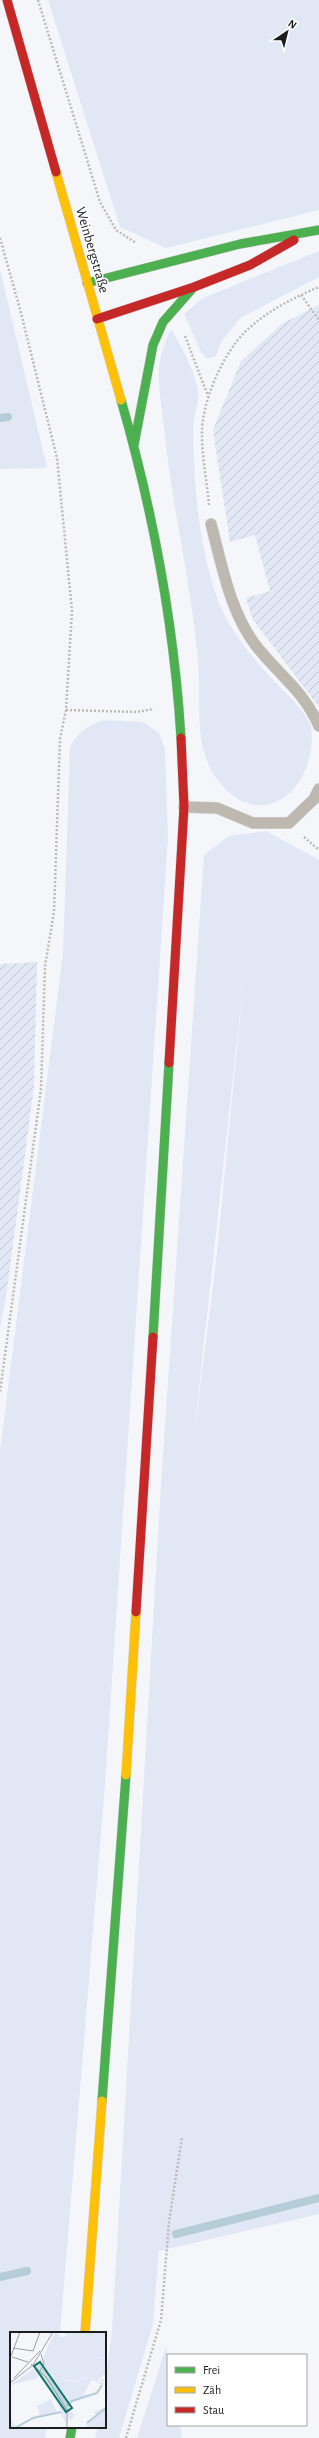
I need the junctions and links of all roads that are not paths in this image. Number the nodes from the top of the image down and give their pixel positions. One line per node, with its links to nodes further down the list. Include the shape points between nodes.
1 (7, 0): 4 (main road, Weinbergstraße)
2 (319, 230): 3 (main road)
3 (305, 234): 4 (main road, via 240,244); 5 (main road, via 250,265)
4 (87, 283): 6 (main road, Weinbergstraße)
5 (194, 287): 6 (main road); 7 (main road, via 163,322 153,345)
6 (97, 319): 7 (main road, Weinbergstraße)
7 (134, 445): 11 (main road, Weinbergstraße, via 171,624 180,705)
8 (211, 524): 9 (lane, via 230,592 241,619 257,646 310,706)
9 (319, 726)
10 (319, 789): 11 (lane, via 314,799 290,823 253,823 217,808)
11 (184, 807): 12 (main road, Weinbergstraße, via 130,1716)
12 (84, 2332)
13 (72, 2428): 14 (main road)
14 (70, 2438)

